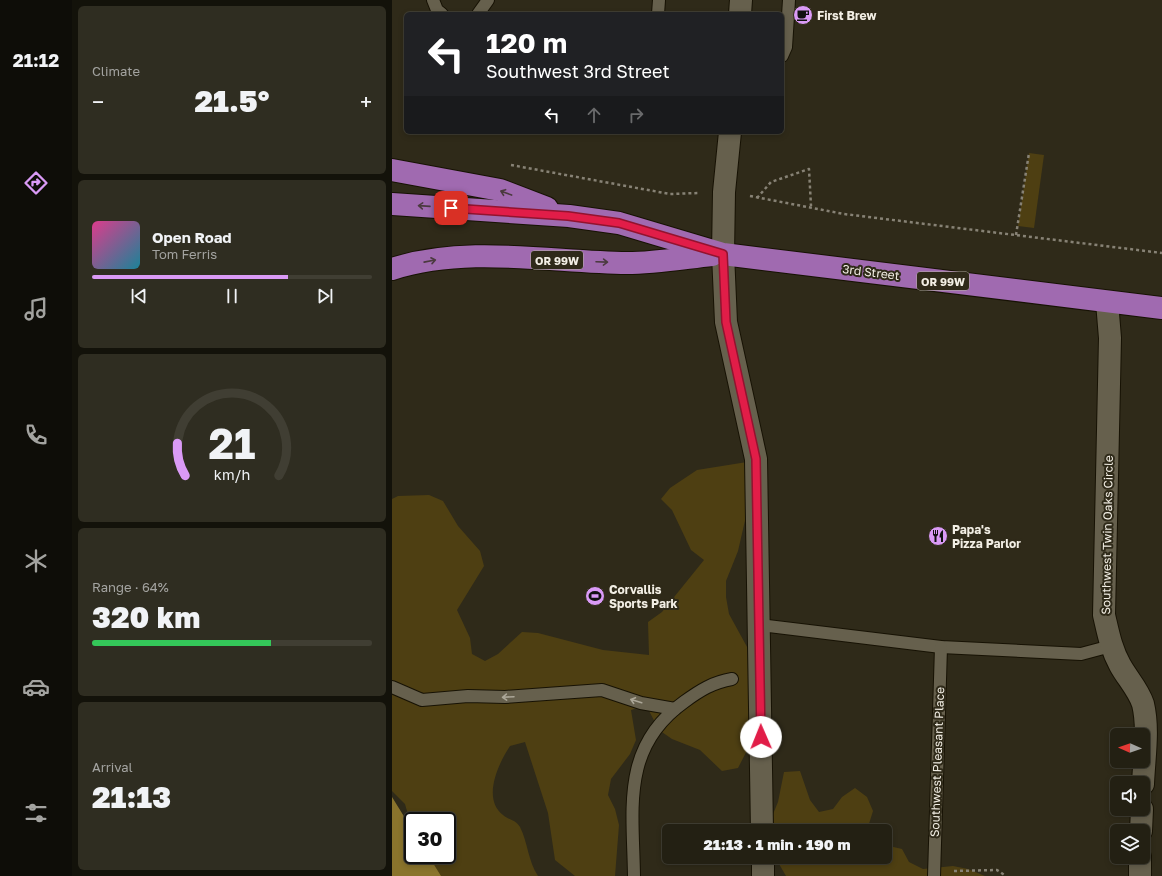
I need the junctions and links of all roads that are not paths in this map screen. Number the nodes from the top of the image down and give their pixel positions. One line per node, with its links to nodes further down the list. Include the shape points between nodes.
1 (433, 0): 6 (lane)
2 (488, 0): 7 (lane)
3 (659, 0): 8 (lane)
4 (740, 0): 9 (street)
5 (789, 0): 10 (lane)
6 (440, 12)
7 (479, 12)
8 (658, 12)
9 (740, 12)
10 (784, 52)
11 (730, 134): 15 (street, via 724,192)
12 (392, 170): 14 (highway, one-way to 12, via 500,190)
13 (392, 204): 14 (highway, OR 99W, one-way to 13)
14 (568, 216): 15 (highway, OR 99W, via 619,223)
15 (723, 254): 16 (highway, OR 99W, one-way to 15, via 441,258 480,256 629,263); 17 (highway, 3rd Street / OR 99W); 19 (street, via 726,322 756,459)
16 (392, 269)
17 (1107, 302): 18 (highway, 3rd Street / OR 99W); 20 (street, Southwest Twin Oaks Circle, via 1110,338 1104,615)
18 (1162, 308)
19 (760, 625): 21 (lane); 26 (street)
20 (1111, 646): 21 (lane, via 1081,654); 25 (street, Southwest Twin Oaks Circle, via 1143,704)
21 (941, 647): 29 (lane, Southwest Pleasant Place)
22 (732, 679): 24 (lane, via 704,688)
23 (392, 687): 24 (lane, one-way to 23, via 641,703 602,690 422,700)
24 (675, 709): 30 (lane, via 652,732 639,757 633,788)
25 (1143, 776)
26 (762, 824)
27 (763, 864): 31 (street)
28 (1140, 864): 32 (street)
29 (934, 874)
30 (634, 876)
31 (763, 876)
32 (1140, 876)

